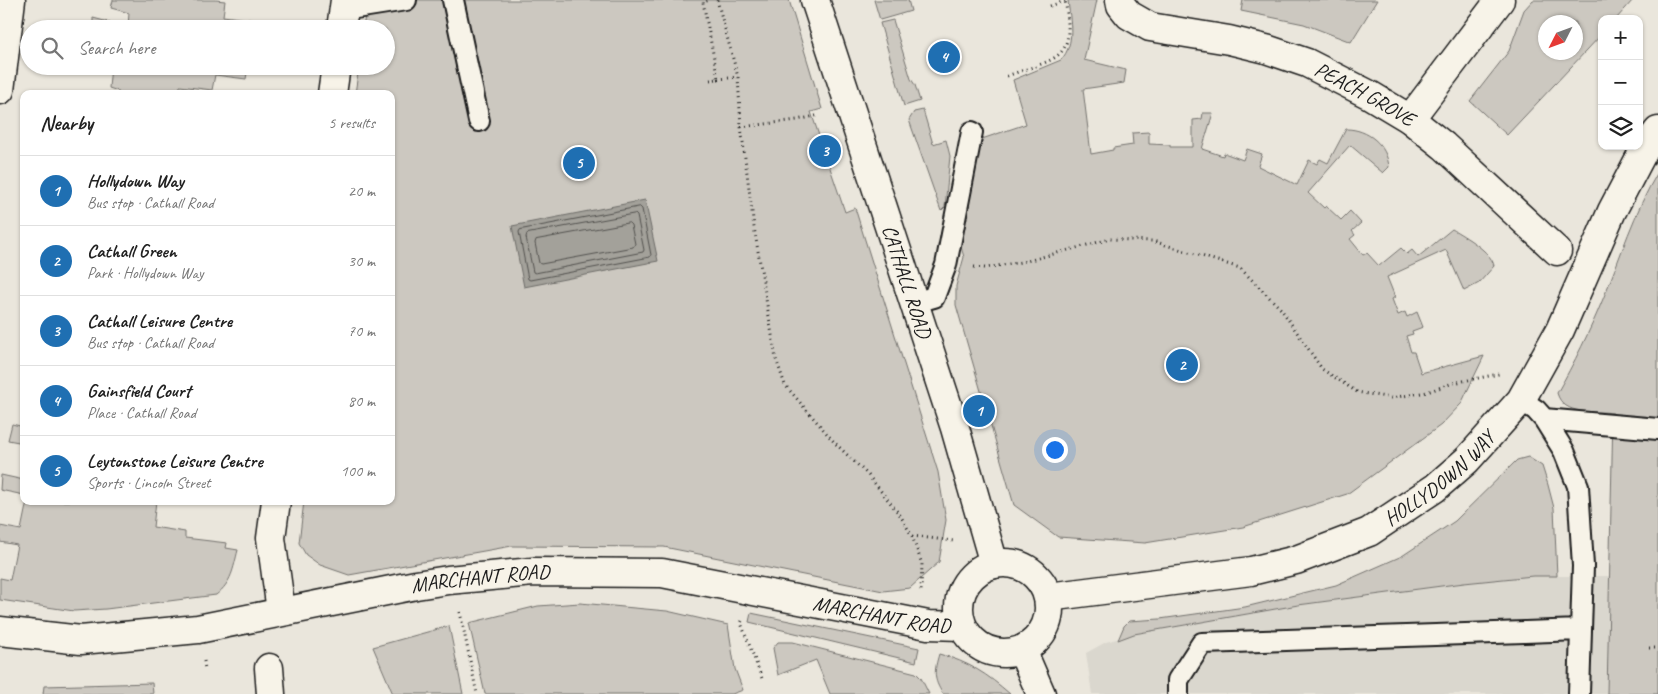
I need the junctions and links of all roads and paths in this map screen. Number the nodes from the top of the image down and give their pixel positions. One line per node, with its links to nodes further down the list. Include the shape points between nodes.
1 (11, 0): 17 (street)
2 (406, 0): 11 (lane)
3 (454, 0): 21 (lane)
4 (711, 0): 15 (path, via 702,2)
5 (717, 0): 13 (path)
6 (815, 0): 27 (street, CATHALL ROAD)
7 (1500, 0): 20 (street)
8 (1065, 1): 9 (path); 14 (path, via 1069,29 1065,48 1058,57)
9 (1050, 6)
10 (1125, 8): 20 (street, PEACH GROVE, via 1150,27 1229,40 1307,63)
11 (343, 13)
12 (335, 75): 18 (street)
13 (738, 76): 15 (path); 22 (path)
14 (1007, 76)
15 (718, 79): 16 (path)
16 (710, 80)
17 (0, 90)
18 (333, 90)
19 (820, 114): 22 (path)
20 (1410, 119): 25 (street, PEACH GROVE, via 1444,146)
21 (479, 121)
22 (741, 127): 33 (path, via 769,320 776,359 785,385 835,443 868,475 900,515)
23 (1658, 131): 29 (street, HOLLYDOWN WAY, via 1644,150 1612,211 1560,330)
24 (972, 132): 26 (lane)
25 (1557, 251)
26 (946, 265): 27 (lane, via 934,297); 28 (path, via 985,268 1027,261 1110,239 1153,241 1240,268 1281,309 1322,369 1357,392 1391,398)
27 (913, 303): 35 (street, CATHALL ROAD, via 955,428)
28 (1507, 372)
29 (1521, 400): 30 (lane); 38 (street, HOLLYDOWN WAY, via 1461,465 1434,488 1369,532 1296,560 1252,571)
30 (1544, 419): 31 (lane); 42 (lane, via 1564,451 1578,486 1583,566)
31 (1658, 429)
32 (275, 505): 39 (street, via 271,538)
33 (912, 536): 34 (path); 37 (path, via 922,564)
34 (954, 541)
35 (994, 564): 38 (street, via 1008,563 1034,573); 41 (street, via 979,570 960,595)
36 (749, 590): 39 (street, MARCHANT ROAD, via 662,573 534,572 448,580); 41 (street, MARCHANT ROAD, via 928,625); 47 (path, via 741,623)
37 (921, 592)
38 (1048, 597): 46 (street, via 1050,612 1045,628 1036,641)
39 (281, 611): 43 (street, MARCHANT ROAD, via 198,628 81,640)
40 (461, 615): 48 (path)
41 (962, 626): 46 (street, via 972,641 988,651 1005,654)
42 (1580, 630): 50 (lane, via 1202,643 1178,680); 51 (lane)
43 (0, 631)
44 (1649, 648): 45 (path)
45 (1658, 648)
46 (1022, 650): 49 (street)
47 (763, 681)
48 (477, 694)
49 (1041, 694)
50 (1178, 694)
51 (1578, 694)

